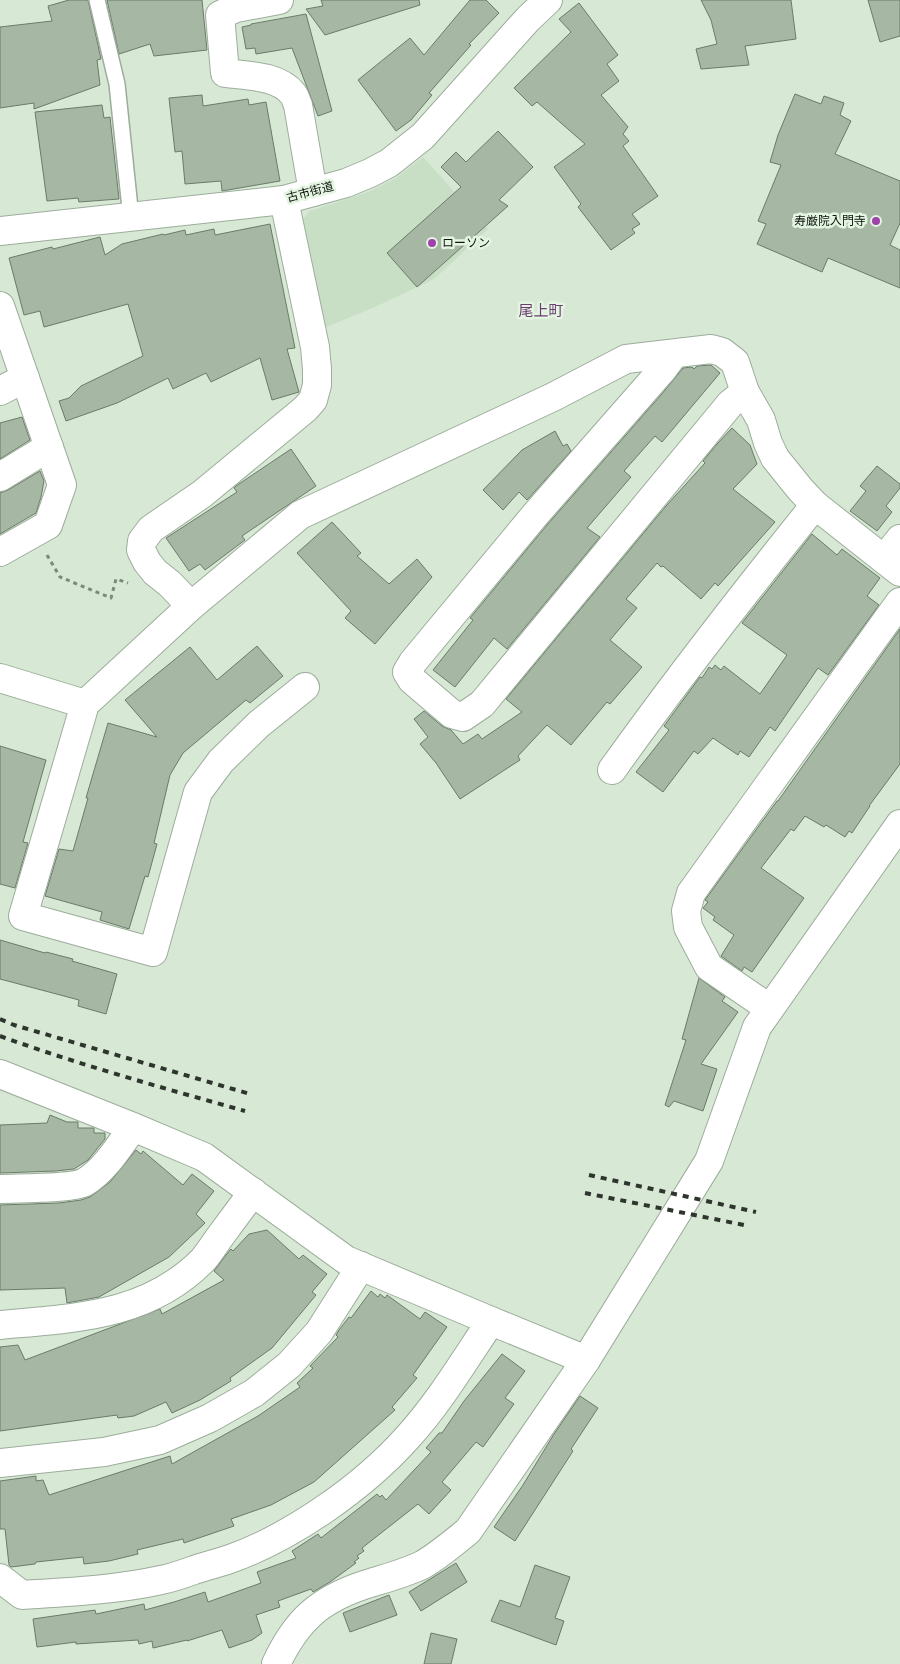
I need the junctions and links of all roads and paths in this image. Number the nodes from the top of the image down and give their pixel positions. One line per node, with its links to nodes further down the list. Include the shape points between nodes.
1 (97, 0): 6 (lane, via 117,84)
2 (279, 0): 4 (street, via 236,8 220,15 225,73 270,79 293,94 298,105)
3 (548, 0): 4 (street, 古市街道, via 423,136 370,173)
4 (313, 192): 5 (street, 古市街道)
5 (284, 200): 6 (street, 古市街道); 21 (street, via 314,347 317,385 313,400 305,409 202,494 151,530 142,541 147,562)
6 (132, 218): 7 (street, 古市街道)
7 (0, 232)
8 (0, 306): 10 (street)
9 (674, 354): 12 (street, via 711,349 722,352 735,362); 12 (street, via 413,662 407,672 412,680 452,714 463,717 482,704 730,404); 21 (street, via 626,359 300,515)
10 (25, 378): 11 (street); 13 (street)
11 (0, 391)
12 (745, 392): 15 (street, via 761,420 775,458)
13 (49, 447): 14 (street); 16 (street, via 62,485 48,525)
14 (0, 477)
15 (815, 505): 18 (street); 25 (street, via 721,623)
16 (33, 533): 17 (street); 19 (path, via 60,577 110,598 116,579)
17 (0, 552)
18 (895, 557)
19 (134, 586)
20 (900, 602): 27 (street, via 691,893 686,910 688,927 709,968)
21 (191, 606): 24 (street)
22 (0, 678): 24 (street)
23 (305, 687): 24 (street, via 259,724 221,761 198,792 153,952 23,916)
24 (85, 704)
25 (612, 770)
26 (900, 824): 27 (street)
27 (769, 1008): 35 (street, via 757,1027 709,1161)
28 (0, 1074): 29 (street)
29 (133, 1127): 30 (street, via 96,1174 83,1183); 31 (street, via 204,1157)
30 (0, 1189)
31 (253, 1192): 32 (street, via 346,1260); 34 (street, via 204,1259 181,1280 160,1292 101,1314)
32 (361, 1266): 33 (street); 36 (street, via 319,1332 289,1365 254,1393 210,1418 160,1440 114,1450)
33 (491, 1321): 35 (street); 37 (street, via 433,1407 406,1439 342,1496 269,1541 231,1559 162,1580 92,1590 22,1595)
34 (0, 1325)
35 (586, 1360): 38 (street, via 468,1531 422,1565 340,1594 318,1608 299,1625)
36 (0, 1463)
37 (0, 1578)
38 (276, 1664)

